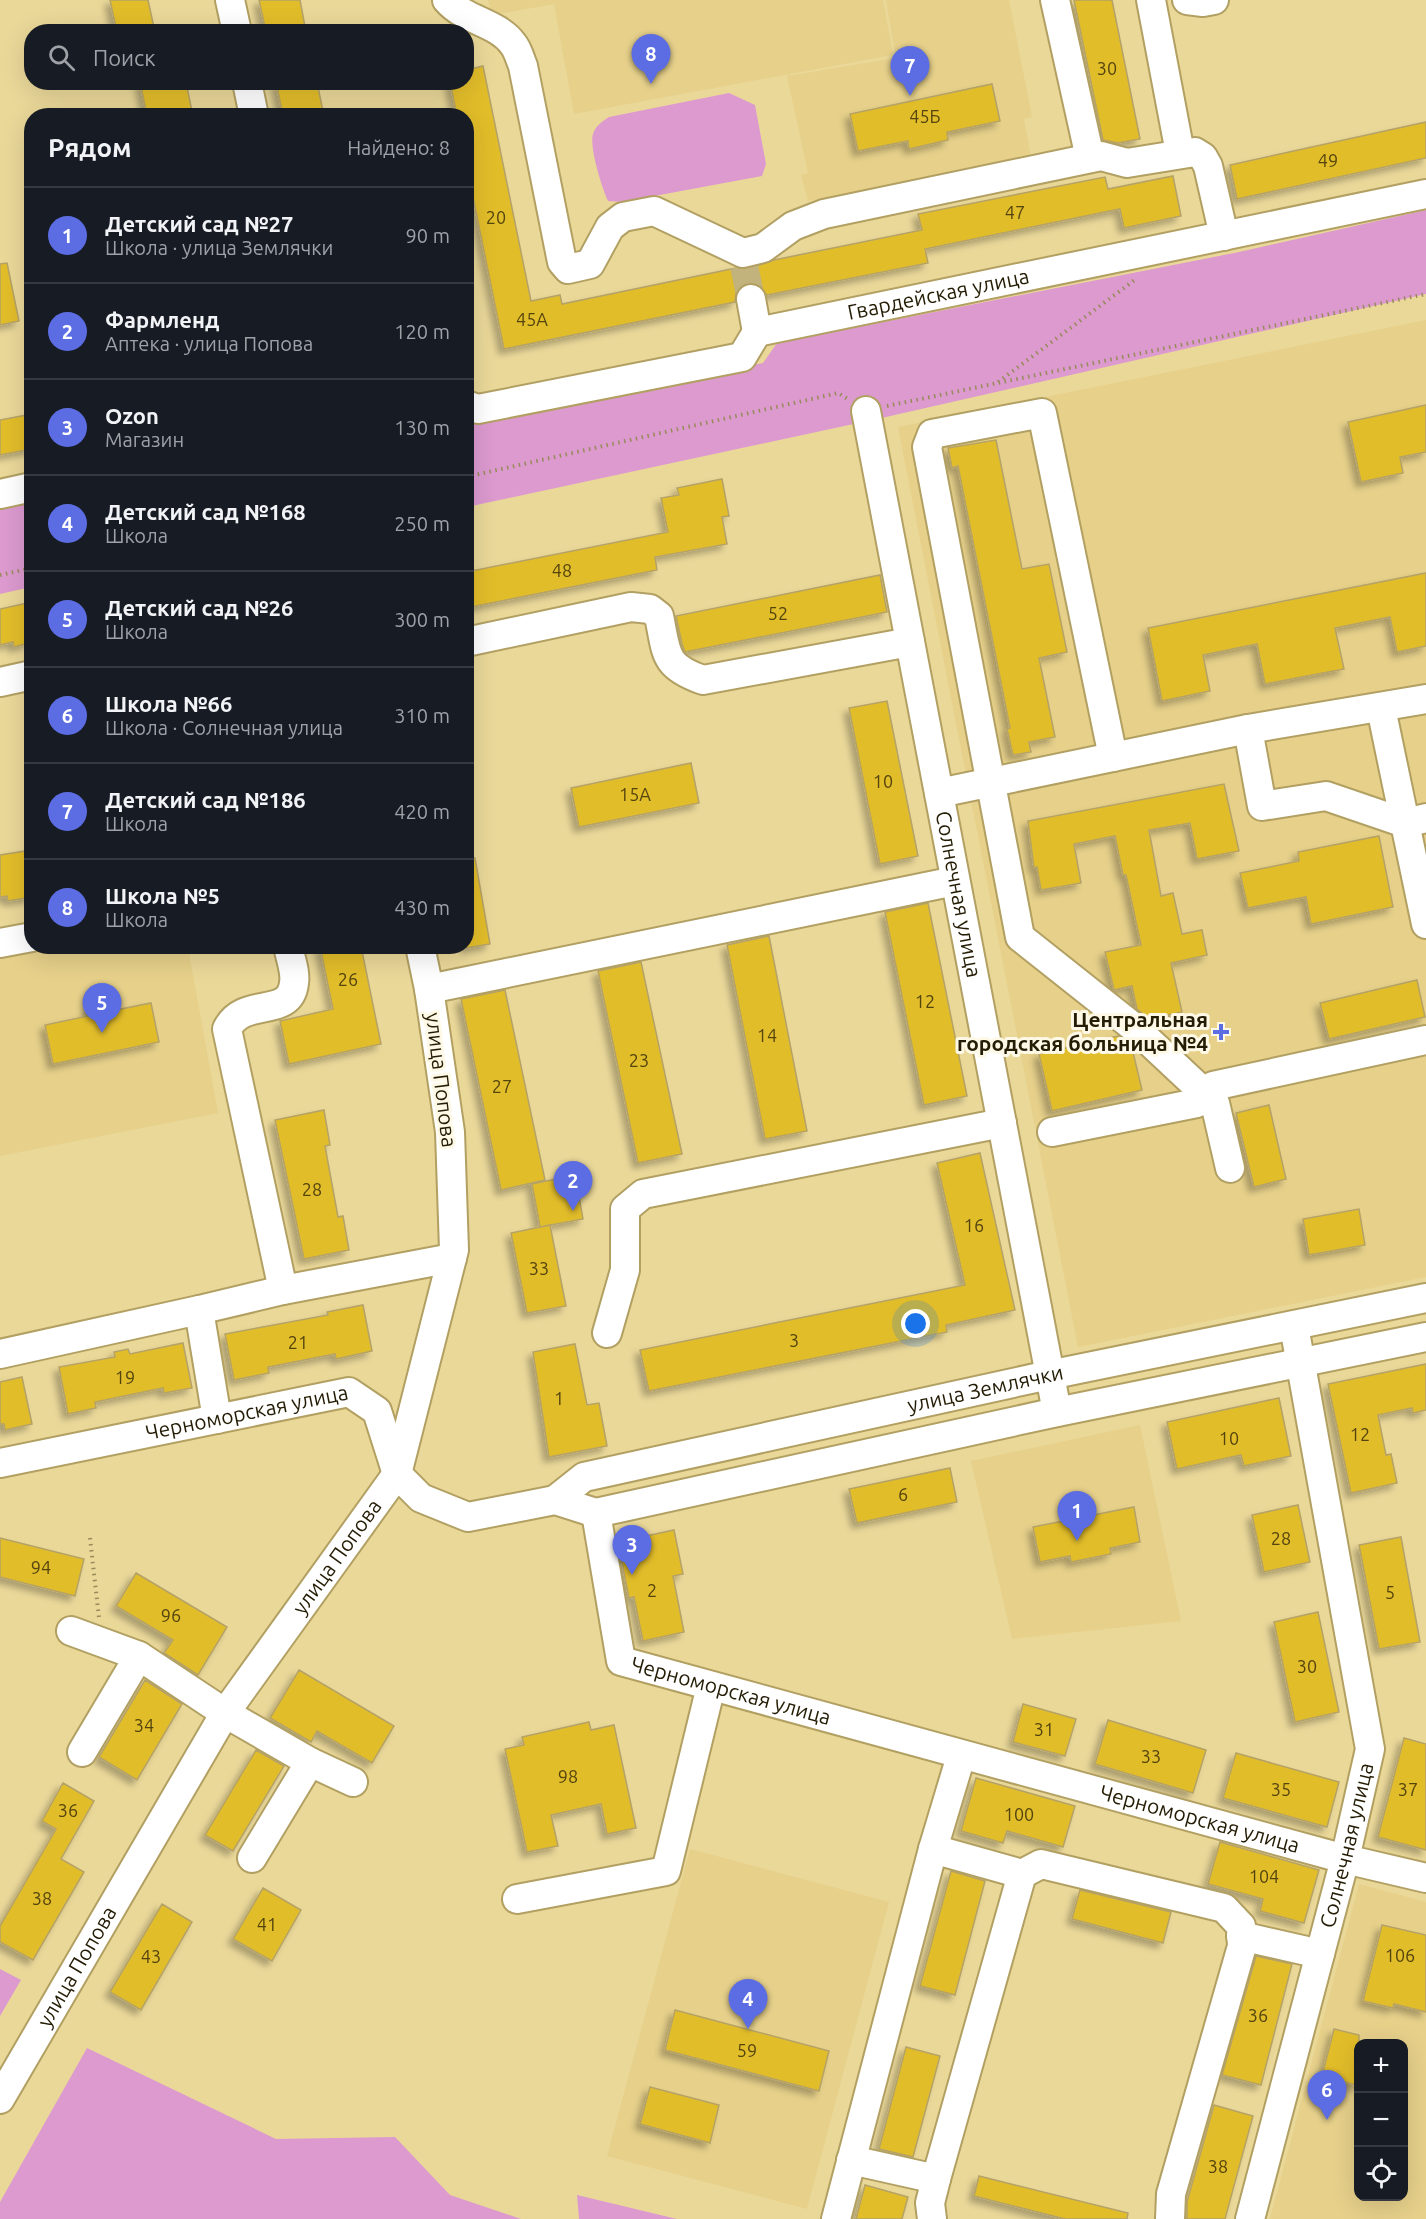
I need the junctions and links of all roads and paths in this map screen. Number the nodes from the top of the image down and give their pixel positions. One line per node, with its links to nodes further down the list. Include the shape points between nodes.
1 (230, 0): 7 (street)
2 (447, 0): 11 (street, via 455,10 498,31 514,45 522,66 562,262 568,269 590,264 610,227 623,217 654,211 670,216 743,260 793,226 824,214)
3 (1055, 0): 11 (street)
4 (1151, 0): 10 (street)
5 (1187, 0): 6 (street)
6 (1214, 0)
7 (235, 24)
8 (249, 90): 9 (street)
9 (252, 108)
10 (1180, 153): 11 (street, via 1127,163 1101,156); 13 (street, via 1195,152 1208,166)
11 (1090, 158)
12 (1426, 194): 13 (street, Гвардейская улица)
13 (1224, 236): 17 (street, Гвардейская улица)
14 (1143, 273): 18 (path)
15 (1426, 294): 18 (path)
16 (751, 299): 17 (street)
17 (757, 332): 19 (street, via 742,357)
18 (997, 383): 20 (path)
19 (474, 408)
20 (866, 411): 21 (path, via 838,393); 27 (street, Солнечная улица)
21 (474, 475)
22 (24, 489): 23 (street)
23 (0, 494)
24 (24, 570): 25 (path)
25 (0, 575)
26 (474, 640): 27 (street, via 631,607 650,609 658,616 668,657 681,672 703,680)
27 (910, 642): 35 (street, Солнечная улица)
28 (24, 677): 29 (street)
29 (0, 682)
30 (1426, 699): 31 (street)
31 (1381, 708): 32 (street); 36 (street)
32 (1248, 729): 33 (street); 36 (street, via 1262,806 1326,796)
33 (1113, 757): 34 (street); 34 (street, via 1042,413 932,434 927,447)
34 (989, 783): 35 (street); 45 (street, via 1020,937 1136,1029)
35 (939, 793): 37 (street, Солнечная улица)
36 (1416, 820): 38 (street)
37 (955, 881): 43 (street); 46 (street, Солнечная улица)
38 (1426, 924)
39 (24, 939): 40 (street)
40 (0, 944)
41 (289, 954): 50 (street, via 294,983 289,998 243,1012 233,1018 227,1029)
42 (422, 954): 43 (street, улица Попова)
43 (429, 989): 49 (street, улица Попова, via 450,1132)
44 (1426, 1040): 45 (street, via 1213,1086)
45 (1206, 1094): 47 (street, via 1197,1103); 48 (street, via 1215,1103)
46 (1002, 1123): 54 (street, via 643,1194 625,1209 625,1270); 58 (street, Солнечная улица)
47 (1052, 1132)
48 (1230, 1168)
49 (452, 1258): 50 (street); 62 (street, улица Попова)
50 (283, 1290): 52 (street)
51 (1426, 1298): 53 (street, улица Землячки)
52 (199, 1310): 56 (street); 60 (street)
53 (1294, 1326): 57 (street, Солнечная улица); 58 (street, улица Землячки)
54 (607, 1334)
55 (1426, 1337): 57 (street, улица Землячки)
56 (0, 1354)
57 (1300, 1361): 59 (street, улица Землячки); 77 (street, Солнечная улица, via 1370,1749)
58 (1049, 1375): 59 (street, Солнечная улица); 63 (street, улица Землячки, via 584,1477)
59 (1058, 1412): 64 (street, улица Землячки)
60 (217, 1419): 61 (street, Черноморская улица); 62 (street, Черноморская улица, via 349,1392 377,1411)
61 (0, 1463)
62 (397, 1474): 63 (street, Черноморская улица, via 421,1498 468,1517); 70 (street, улица Попова)
63 (555, 1500): 64 (street, Черноморская улица)
64 (596, 1513): 69 (street, Черноморская улица, via 621,1661)
65 (90, 1538): 67 (path)
66 (71, 1631): 67 (street)
67 (102, 1642): 68 (street)
68 (139, 1656): 70 (street); 71 (street)
69 (711, 1686): 72 (street, Черноморская улица); 80 (street, via 666,1871)
70 (225, 1713): 73 (street); 83 (street, улица Попова)
71 (82, 1752)
72 (961, 1756): 75 (street); 77 (street, Черноморская улица)
73 (310, 1762): 74 (street); 76 (street)
74 (352, 1782)
75 (933, 1850): 78 (street); 84 (street)
76 (252, 1858)
77 (1345, 1859): 79 (street, Черноморская улица); 82 (street, Солнечная улица)
78 (1022, 1875): 81 (street, via 1041,1864 1224,1908 1241,1926); 85 (street)
79 (1426, 1878)
80 (517, 1899)
81 (1241, 1936): 82 (street); 88 (street, via 1242,1946 1171,2194)
82 (1320, 1954): 89 (street, Солнечная улица)
83 (1, 2095)
84 (851, 2160): 85 (street); 86 (street)
85 (936, 2180): 87 (street, via 930,2204)
86 (836, 2219)
87 (932, 2219)
88 (1170, 2219)
89 (1250, 2219)

